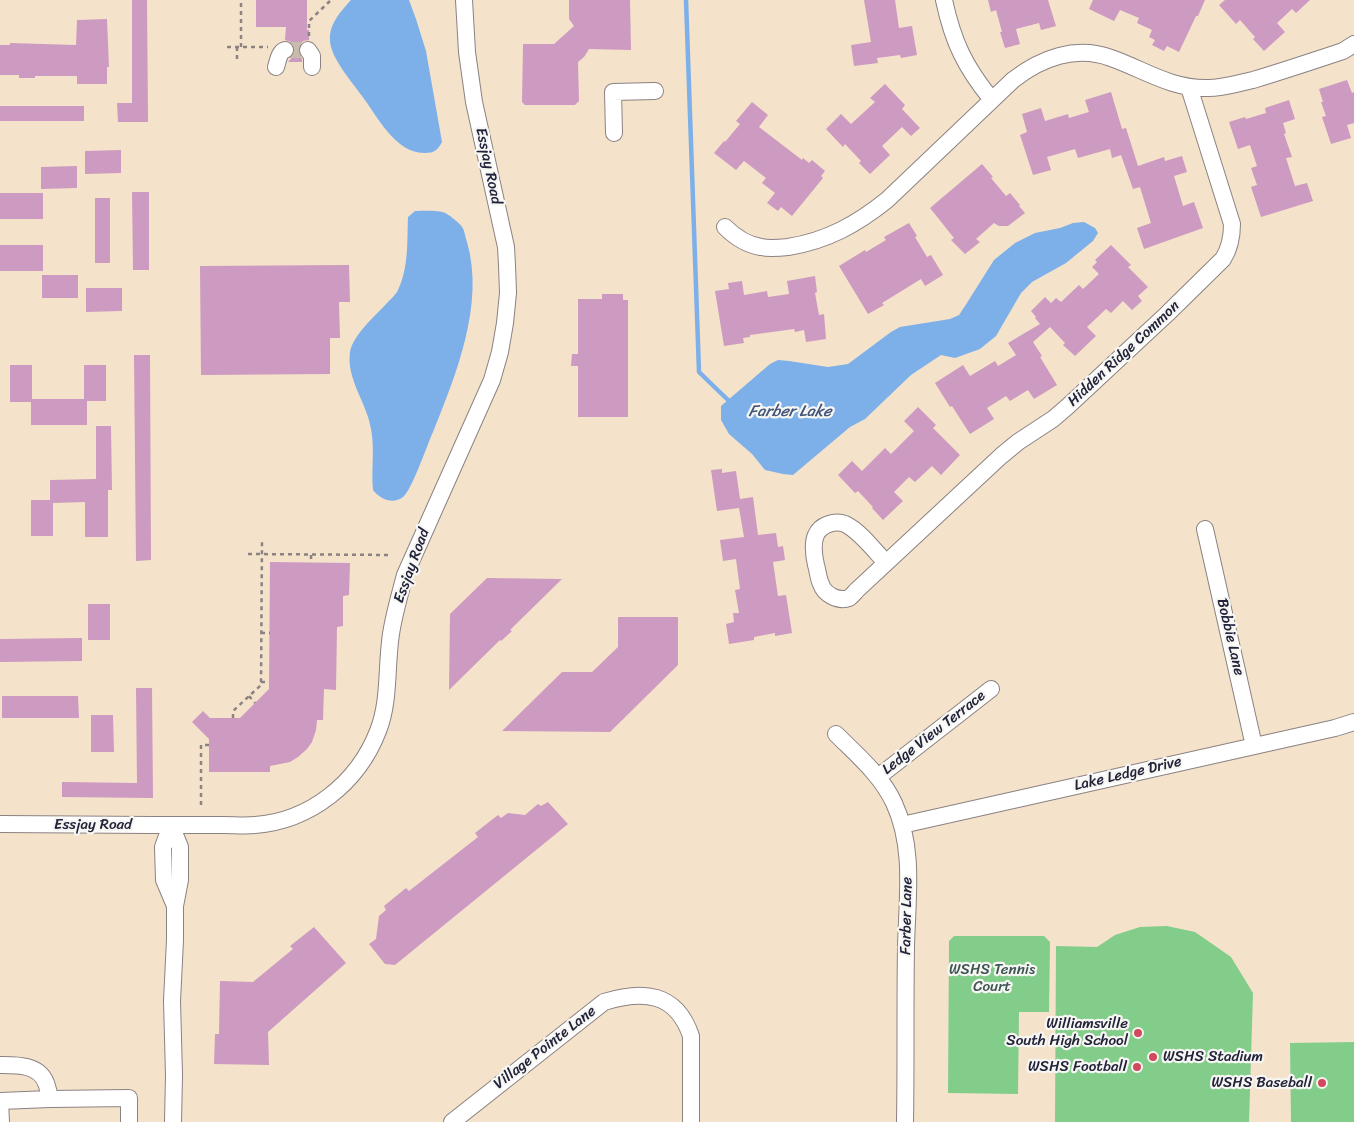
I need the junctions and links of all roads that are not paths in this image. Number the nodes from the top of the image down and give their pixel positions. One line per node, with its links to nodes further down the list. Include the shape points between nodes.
1 (464, 0): 21 (street, Essjay Road, via 474,102 506,247 508,293 505,323 492,380 399,596 378,731 368,752 346,782 324,800 298,814 255,825)
2 (944, 0): 10 (street, via 965,63)
3 (1354, 44): 8 (street, via 1343,51 1271,75 1228,86)
4 (309, 45): 7 (street)
5 (286, 50): 6 (street)
6 (276, 67)
7 (312, 67)
8 (1189, 87): 10 (street, via 1168,83 1110,58 1077,53 1042,61 1013,80); 14 (street, Hidden Ridge Common, via 1232,224 1229,250 1167,314 1067,407 1001,456)
9 (655, 91): 11 (street, via 613,92)
10 (992, 100): 12 (street, via 887,200 844,229 806,243 775,248 746,242)
11 (614, 134)
12 (725, 227)
13 (1205, 529): 18 (street, Bobbie Lane)
14 (886, 563): 14 (street, Hidden Ridge Common, via 846,524 830,523 816,534 813,545 821,584 832,597 848,598)
15 (991, 689): 19 (street, Ledge View Terrace)
16 (1354, 722): 18 (street, Lake Ledge Drive)
17 (836, 734): 19 (street, Farber Lane)
18 (1254, 746): 22 (street, Lake Ledge Drive)
19 (878, 777): 22 (street, Farber Lane)
20 (0, 824): 21 (street, Essjay Road)
21 (171, 825): 27 (street, via 180,847 180,880 174,906)
22 (902, 825): 30 (street, Farber Lane, via 907,849 908,893)
23 (0, 1065): 24 (street, via 36,1070 46,1081)
24 (50, 1099): 25 (street, via 0,1100); 26 (street, via 129,1098)
25 (1, 1122)
26 (129, 1122)
27 (172, 1122)
28 (452, 1122): 29 (street, Village Pointe Lane, via 604,1002 645,995 670,1004 687,1024 691,1036)
29 (691, 1122)
30 (905, 1122)

